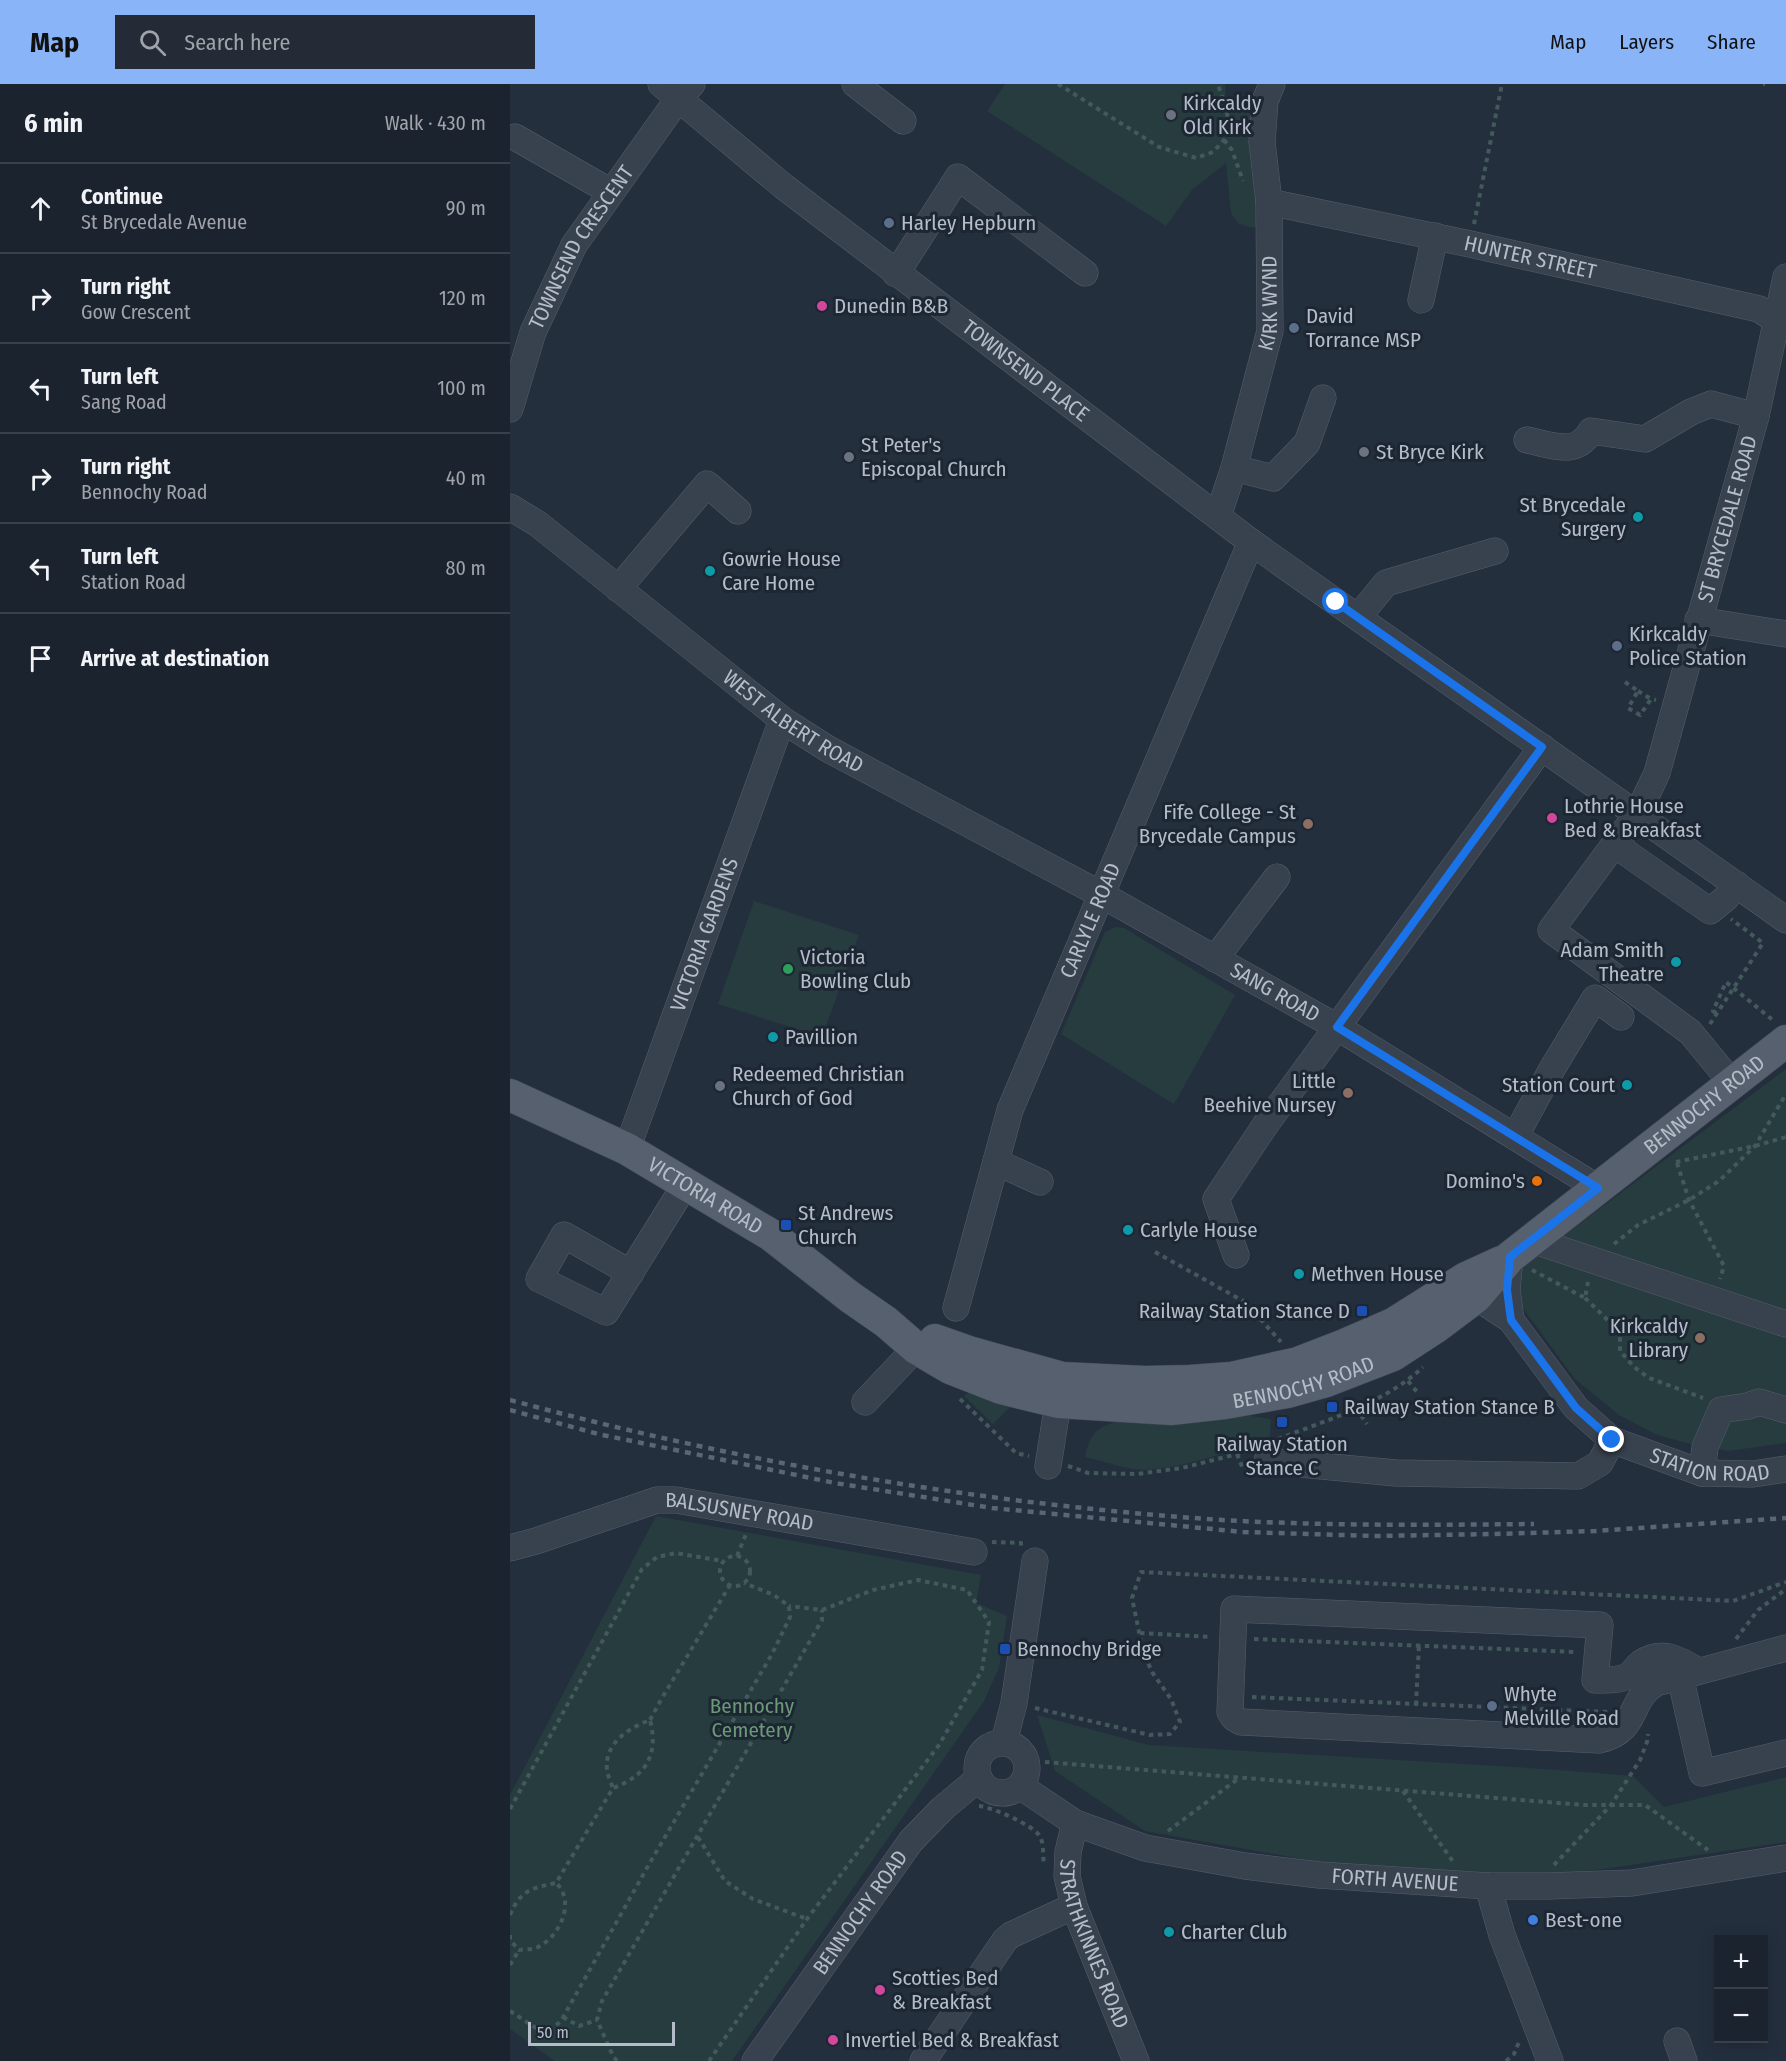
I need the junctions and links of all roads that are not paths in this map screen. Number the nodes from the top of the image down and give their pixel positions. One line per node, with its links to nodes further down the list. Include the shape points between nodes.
1 (855, 84): 4 (street)
2 (1272, 84): 7 (street, KIRK WYND, via 1265,101 1262,142)
3 (677, 89): 6 (street, TOWNSEND CRESCENT); 10 (street, TOWNSEND PLACE, via 783,186)
4 (903, 121)
5 (515, 137): 6 (street)
6 (611, 192): 15 (street, TOWNSEND CRESCENT, via 574,245 533,332)
7 (1269, 202): 8 (street, HUNTER STREET); 18 (street, KIRK WYND, via 1270,332)
8 (1434, 236): 12 (street); 13 (street, HUNTER STREET)
9 (1085, 273): 10 (street, via 958,177)
10 (897, 274): 21 (street, TOWNSEND PLACE)
11 (1786, 278): 13 (street, ST BRYCEDALE ROAD)
12 (1421, 300)
13 (1774, 319): 16 (street, ST BRYCEDALE ROAD)
14 (1323, 398): 18 (street, via 1307,443 1273,478)
15 (510, 409)
16 (1756, 416): 17 (street, via 1711,404 1645,439 1592,431 1585,441 1567,448); 26 (street, ST BRYCEDALE ROAD)
17 (1527, 440)
18 (1234, 468): 21 (street, KIRK WYND)
19 (510, 507): 24 (street, WEST ALBERT ROAD, via 538,524)
20 (738, 511): 24 (street, via 706,484)
21 (1218, 516): 22 (street, TOWNSEND PLACE)
22 (1251, 542): 25 (street, TOWNSEND PLACE); 34 (street, CARLYLE ROAD)
23 (1495, 550): 25 (street, via 1386,583)
24 (618, 589): 28 (street, WEST ALBERT ROAD)
25 (1358, 617): 29 (street, TOWNSEND PLACE)
26 (1698, 620): 27 (street); 30 (street, ST BRYCEDALE ROAD, via 1657,773)
27 (1786, 634)
28 (784, 721): 34 (street, WEST ALBERT ROAD, via 828,749); 43 (street, VICTORIA GARDENS)
29 (1542, 747): 30 (street, TOWNSEND PLACE); 38 (street)
30 (1637, 815): 31 (street, ST BRYCEDALE ROAD); 33 (street, TOWNSEND PLACE)
31 (1619, 838): 33 (street, via 1628,854 1710,911); 40 (street, ST BRYCEDALE ROAD, via 1551,930 1690,1032)
32 (1277, 877): 36 (street)
33 (1736, 884): 35 (street, TOWNSEND PLACE)
34 (1102, 895): 36 (street, SANG ROAD); 44 (street, CARLYLE ROAD, via 1010,1110)
35 (1786, 920)
36 (1215, 958): 38 (street, SANG ROAD)
37 (1621, 1017): 42 (street, via 1594,998)
38 (1337, 1027): 42 (street, SANG ROAD); 49 (street, via 1216,1200)
39 (1782, 1032): 40 (main road, BENNOCHY ROAD)
40 (1732, 1083): 47 (main road, BENNOCHY ROAD)
41 (510, 1095): 43 (main road, VICTORIA ROAD)
42 (1515, 1137): 47 (street, SANG ROAD)
43 (627, 1149): 46 (main road, VICTORIA ROAD)
44 (996, 1162): 45 (street); 52 (street, CARLYLE ROAD)
45 (1040, 1182)
46 (685, 1185): 50 (street); 54 (main road, VICTORIA ROAD, via 771,1235)
47 (1598, 1188): 48 (main road, BENNOCHY ROAD)
48 (1521, 1249): 51 (main road, BENNOCHY ROAD); 53 (street, STATION ROAD, via 1507,1290); 55 (street, via 1592,1260); 57 (main road, BENNOCHY ROAD, via 1393,1324 1292,1364 1231,1378)
49 (1236, 1255)
50 (632, 1273)
51 (1476, 1297): 53 (street, STATION ROAD); 57 (main road, BENNOCHY ROAD, via 1393,1355 1287,1392 1171,1409)
52 (956, 1308)
53 (1511, 1320): 60 (street, STATION ROAD, via 1576,1408)
54 (886, 1322): 56 (main road, BENNOCHY ROAD); 57 (main road, BENNOCHY ROAD)
55 (1786, 1324)
56 (916, 1348): 57 (main road, BENNOCHY ROAD, via 950,1368 1001,1388); 58 (street)
57 (1060, 1390): 62 (street)
58 (865, 1402)
59 (1786, 1410): 64 (street, via 1759,1402 1721,1410 1705,1447)
60 (1612, 1440): 61 (street, via 1600,1463 1578,1476 1396,1473); 64 (street, STATION ROAD)
61 (1265, 1450)
62 (1043, 1460)
63 (1786, 1469): 64 (street, STATION ROAD, via 1753,1474)
64 (1702, 1473)
65 (510, 1548): 66 (street, BALSUSNEY ROAD, via 657,1500 676,1500)
66 (974, 1552)
67 (1035, 1561): 70 (street, via 1014,1703)
68 (1786, 1648): 69 (street)
69 (1689, 1674): 69 (street, via 1682,1661 1665,1655 1652,1657 1619,1680 1595,1680 1600,1625 1234,1609 1230,1712 1241,1722 1599,1740 1611,1738 1640,1720 1639,1700 1647,1689); 71 (street, via 1702,1773)
70 (1004, 1742): 72 (street, via 990,1746 979,1756); 73 (street, via 1018,1748 1027,1762 1027,1775)
71 (1786, 1753)
72 (979, 1778): 73 (street, via 998,1793); 78 (street, BENNOCHY ROAD, via 911,1840)
73 (1020, 1786): 74 (street, FORTH AVENUE)
74 (1075, 1823): 76 (street, FORTH AVENUE, via 1145,1848 1245,1866); 77 (street, STRATHKINNES ROAD, via 1067,1876)
75 (1786, 1858): 76 (street, FORTH AVENUE, via 1632,1883)
76 (1479, 1885): 81 (street)
77 (1074, 1906): 79 (street, via 1005,1940); 80 (street, STRATHKINNES ROAD)
78 (755, 2061)
79 (923, 2061)
80 (1136, 2061)
81 (1550, 2061)

